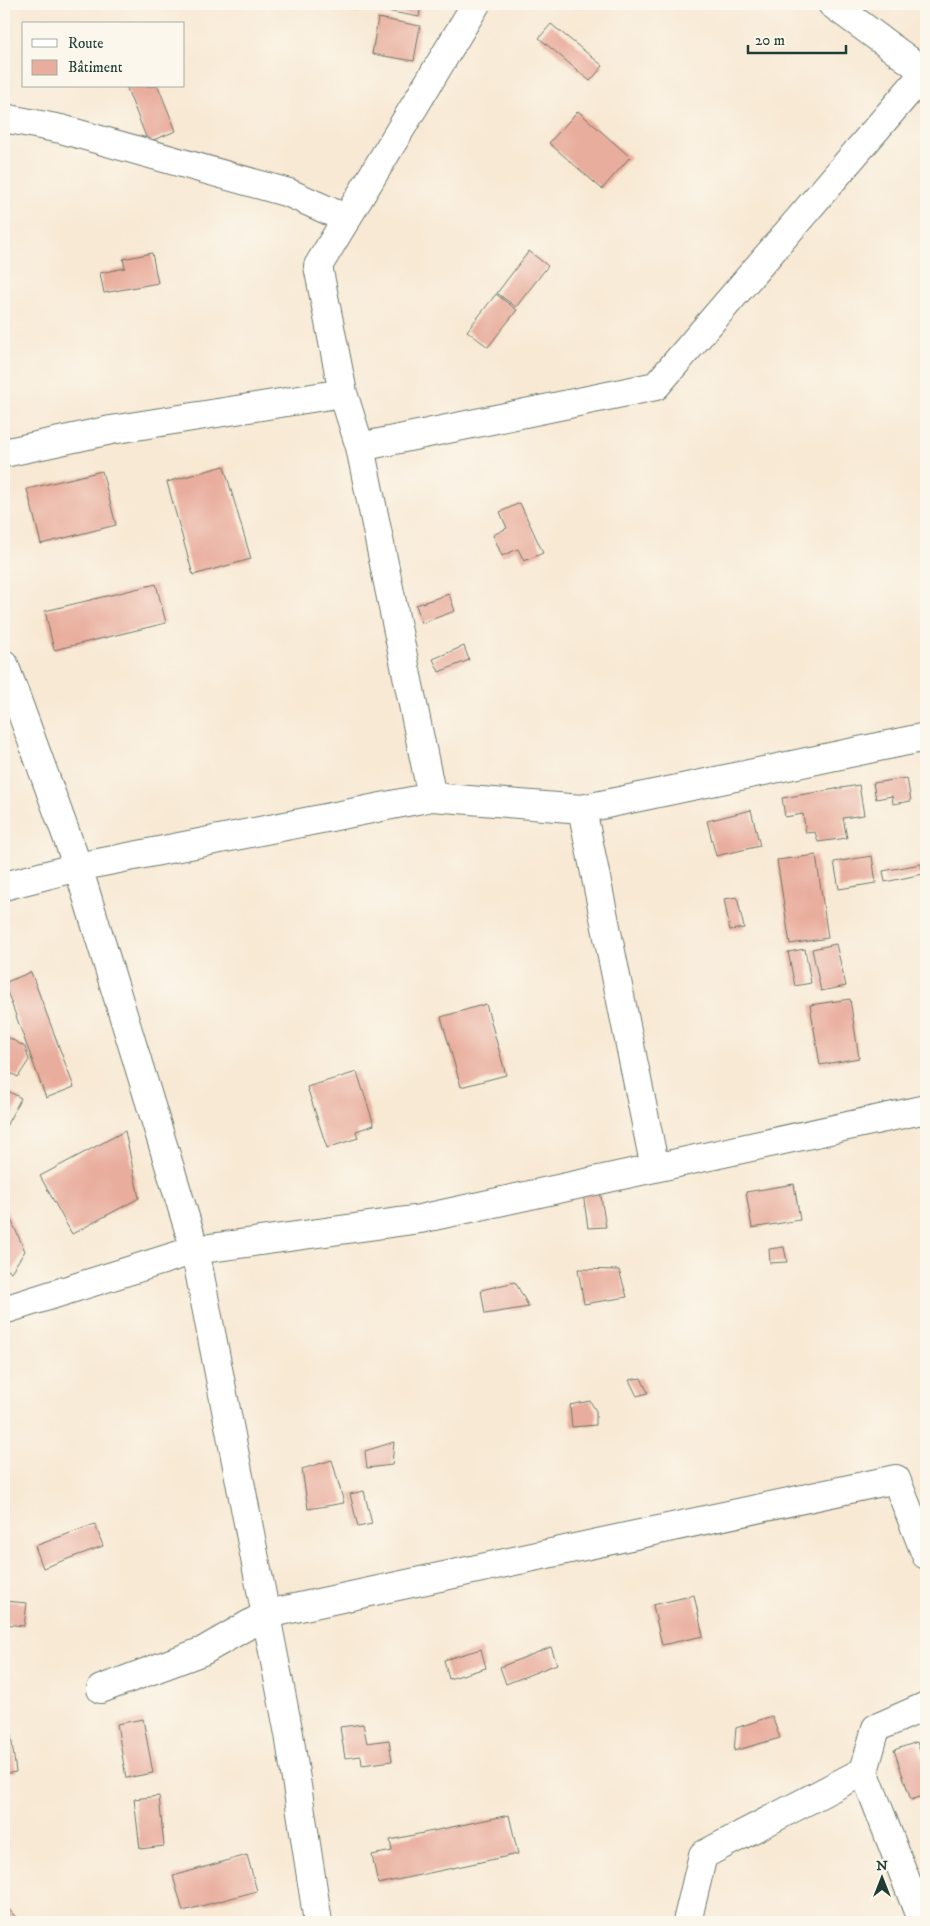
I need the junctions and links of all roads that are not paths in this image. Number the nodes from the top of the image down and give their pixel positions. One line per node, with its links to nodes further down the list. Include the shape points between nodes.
1 (476, 4): 5 (street)
2 (832, 4): 3 (street)
3 (926, 71): 7 (street, via 656,386)
4 (4, 118): 5 (street, via 61,129 289,193)
5 (347, 219): 6 (street, via 318,266)
6 (344, 393): 7 (street); 8 (street, via 111,430)
7 (360, 447): 11 (street)
8 (4, 453)
9 (4, 664): 13 (street)
10 (926, 737): 12 (street)
11 (432, 798): 12 (street); 13 (street)
12 (582, 809): 16 (street)
13 (78, 867): 14 (street); 17 (street)
14 (4, 886)
15 (926, 1109): 16 (street)
16 (655, 1168): 17 (street, via 420,1219)
17 (195, 1250): 18 (street); 20 (street)
18 (4, 1310)
19 (926, 1555): 20 (street, via 896,1479)
20 (267, 1614): 21 (street, via 204,1651); 24 (street)
21 (100, 1689)
22 (926, 1706): 23 (street, via 876,1728)
23 (864, 1771): 25 (street, via 703,1855); 26 (street)
24 (318, 1922)
25 (687, 1922)
26 (922, 1922)

